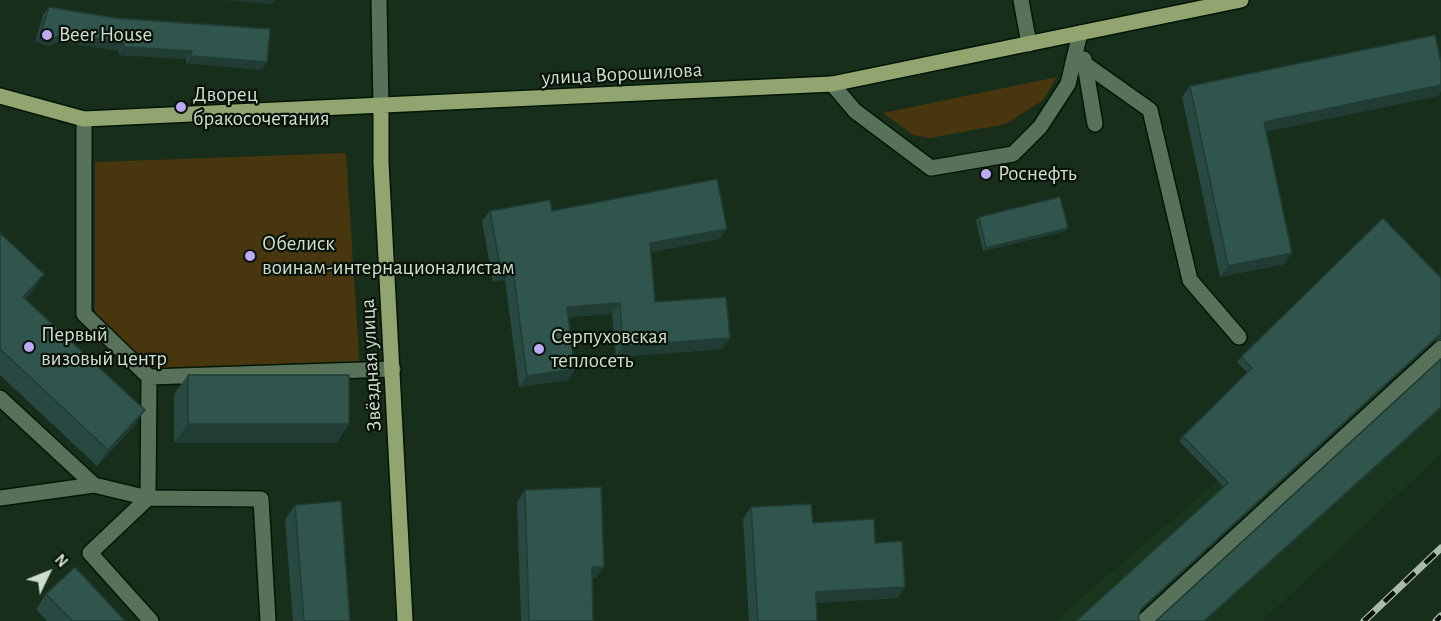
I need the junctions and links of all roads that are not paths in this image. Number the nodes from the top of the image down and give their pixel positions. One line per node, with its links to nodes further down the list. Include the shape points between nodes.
1 (379, 0): 9 (street)
2 (1021, 0): 5 (street)
3 (1241, 0): 4 (main road, улица Ворошилова)
4 (1080, 33): 5 (main road, улица Ворошилова); 6 (street); 7 (street, via 1068,84 1040,128 1013,154 931,168 855,111)
5 (1029, 44): 7 (main road, улица Ворошилова)
6 (1085, 64): 11 (street); 12 (street, via 1150,110 1190,280)
7 (832, 84): 9 (main road, улица Ворошилова)
8 (0, 96): 10 (main road, улица Ворошилова)
9 (381, 106): 10 (main road, улица Ворошилова); 14 (main road, Звёздная улица)
10 (84, 119): 15 (street, via 84,314)
11 (1095, 124)
12 (1239, 337)
13 (1441, 348): 23 (street)
14 (393, 369): 15 (street); 22 (main road, Звёздная улица)
15 (149, 378): 19 (street)
16 (0, 398): 17 (street)
17 (94, 485): 18 (street); 19 (street)
18 (0, 498)
19 (148, 498): 20 (street, via 90,553); 21 (street, via 261,499)
20 (151, 621)
21 (268, 621)
22 (405, 621)
23 (1144, 621)

